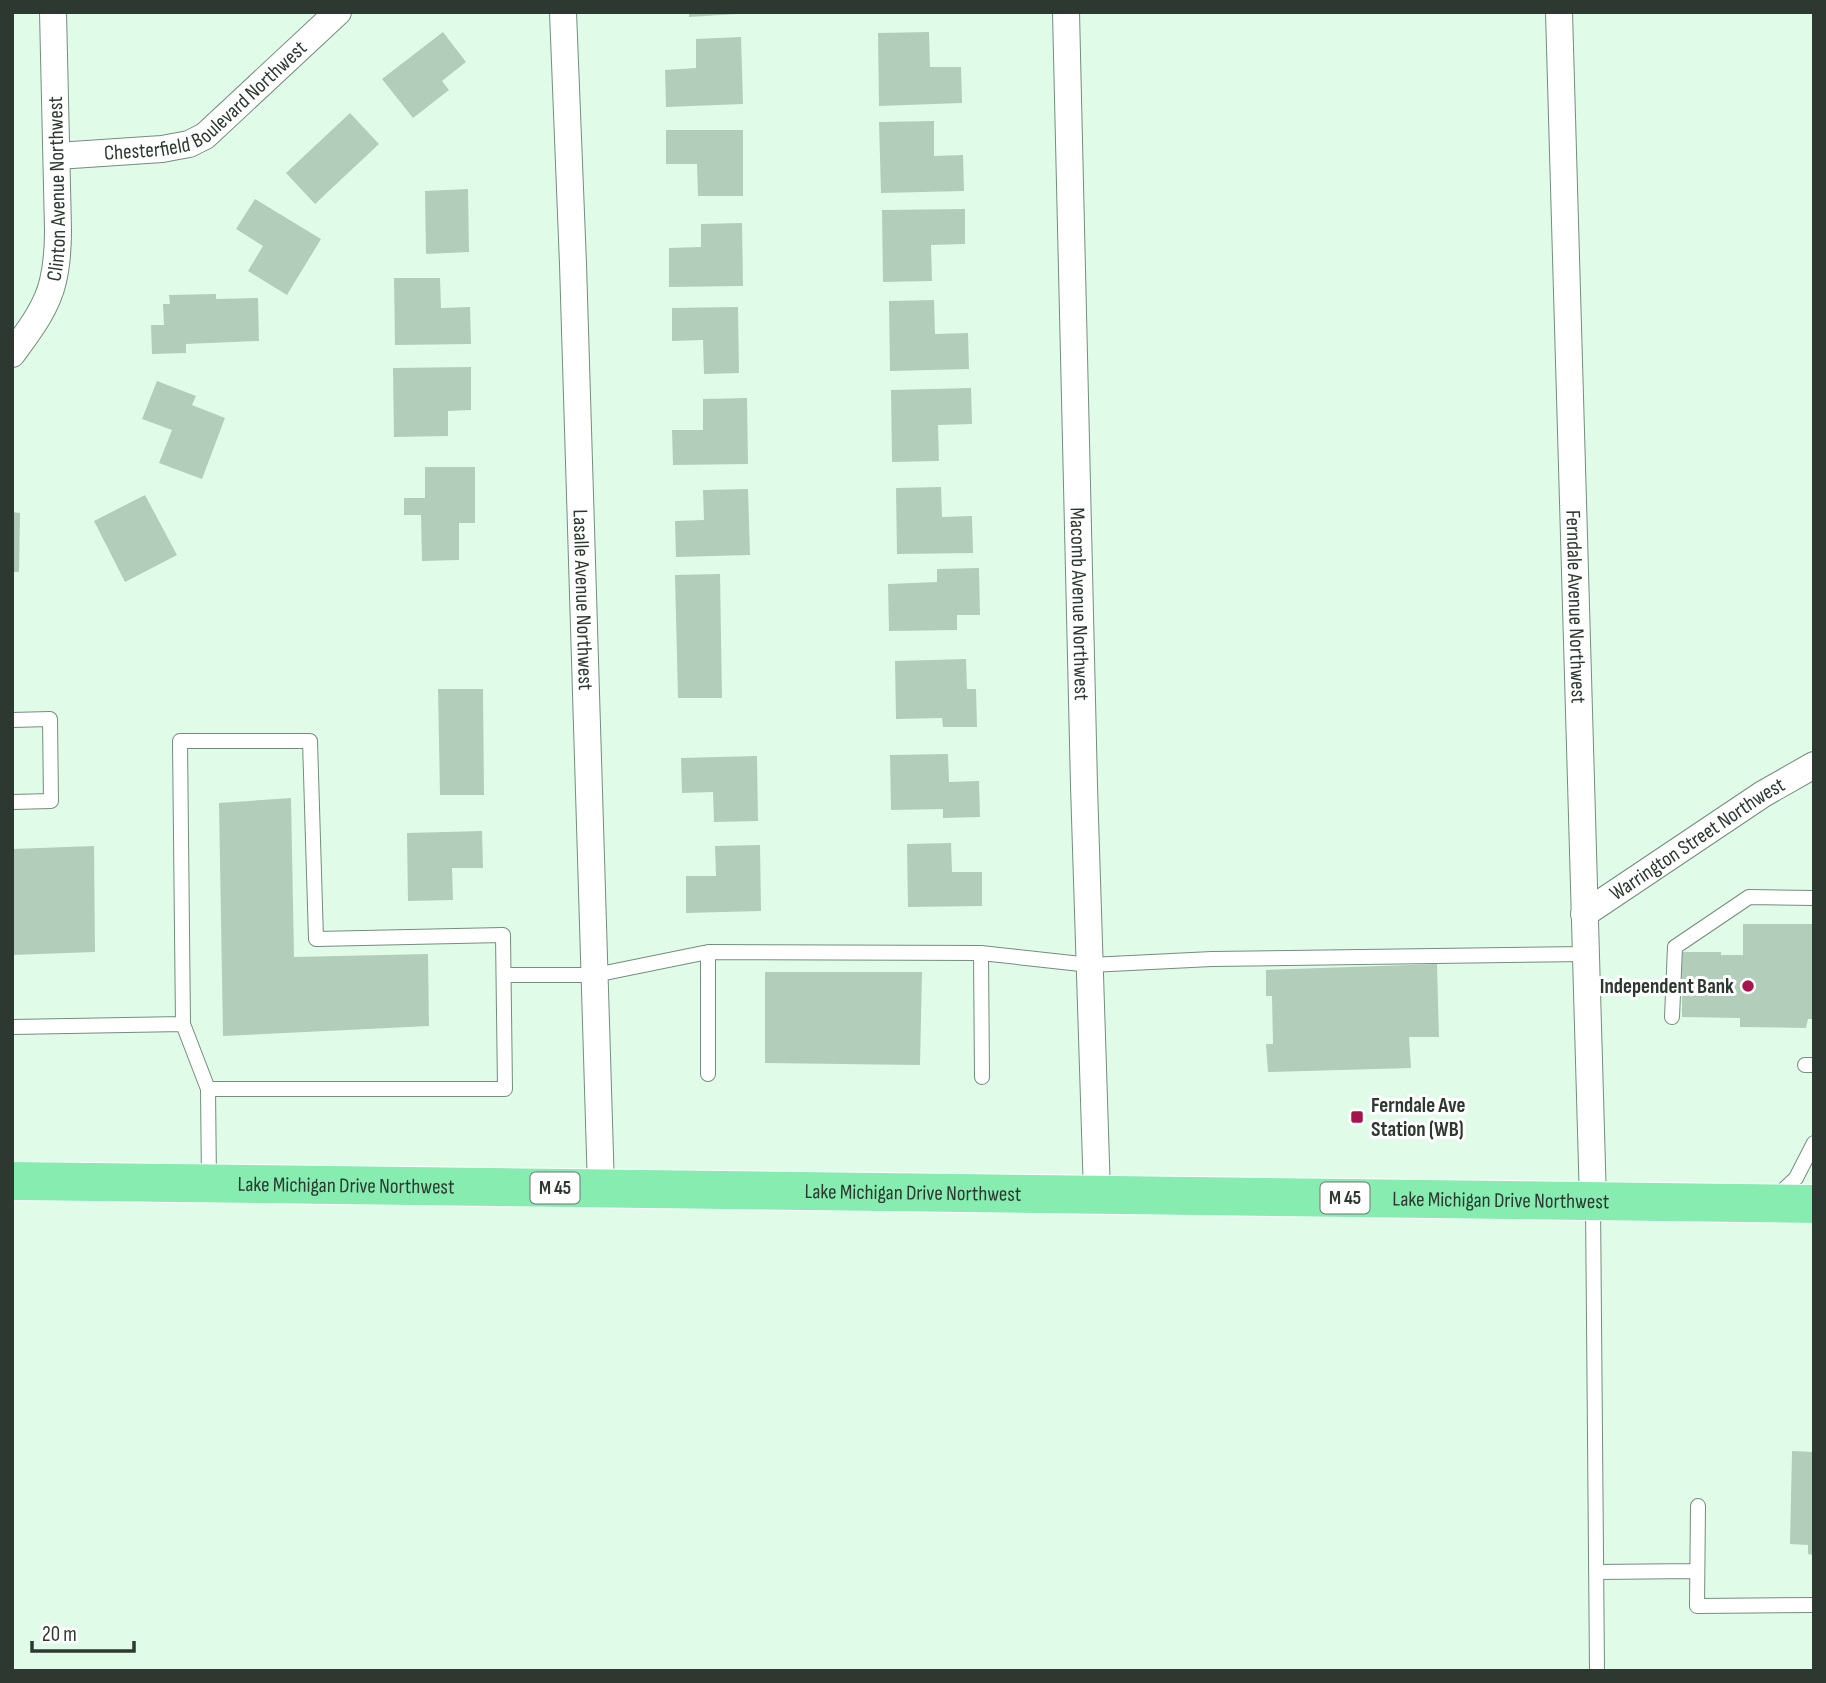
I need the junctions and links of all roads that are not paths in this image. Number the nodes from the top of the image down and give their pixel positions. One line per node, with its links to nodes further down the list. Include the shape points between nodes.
1 (53, 12): 6 (street, Clinton Avenue Northwest)
2 (338, 12): 6 (street, Chesterfield Boulevard Northwest, via 205,136 162,149)
3 (563, 12): 18 (street, Lasalle Avenue Northwest)
4 (1066, 12): 16 (street, Macomb Avenue Northwest)
5 (1559, 12): 12 (street, Ferndale Avenue Northwest)
6 (57, 156): 7 (street, Clinton Avenue Northwest, via 53,284)
7 (12, 354)
8 (12, 720): 10 (lane, via 50,719 51,801)
9 (1812, 769): 12 (street, Warrington Street Northwest, via 1763,794)
10 (12, 802)
11 (1814, 898): 19 (lane, via 1749,897 1675,947)
12 (1584, 914): 15 (street, Ferndale Avenue Northwest)
13 (708, 952): 14 (lane); 18 (lane); 22 (lane)
14 (981, 953): 16 (lane); 23 (lane)
15 (1585, 954): 16 (lane, via 1212,958); 30 (street, Ferndale Avenue Northwest)
16 (1090, 965): 29 (street, Macomb Avenue Northwest)
17 (504, 975): 18 (lane); 20 (lane, via 503,935 316,939 310,741 180,741); 24 (lane, via 505,1088)
18 (595, 975): 28 (street, Lasalle Avenue Northwest)
19 (1672, 1017)
20 (183, 1024): 21 (lane); 24 (lane)
21 (12, 1027)
22 (708, 1074)
23 (982, 1077)
24 (208, 1088): 27 (lane)
25 (1814, 1143): 31 (lane, via 1796,1178)
26 (12, 1181): 27 (highway, Lake Michigan Drive Northwest / M 45)
27 (209, 1184): 28 (highway, Lake Michigan Drive Northwest / M 45)
28 (601, 1188): 29 (highway, Lake Michigan Drive Northwest / M 45)
29 (1097, 1194): 30 (highway, Lake Michigan Drive Northwest / M 45)
30 (1593, 1201): 31 (highway, Lake Michigan Drive Northwest / M 45); 35 (lane)
31 (1770, 1203): 32 (highway, Lake Michigan Drive Northwest / M 45)
32 (1814, 1204)
33 (1698, 1506): 34 (lane)
34 (1697, 1571): 35 (lane); 36 (lane, via 1697,1606)
35 (1595, 1572): 37 (lane)
36 (1814, 1605)
37 (1597, 1671)

